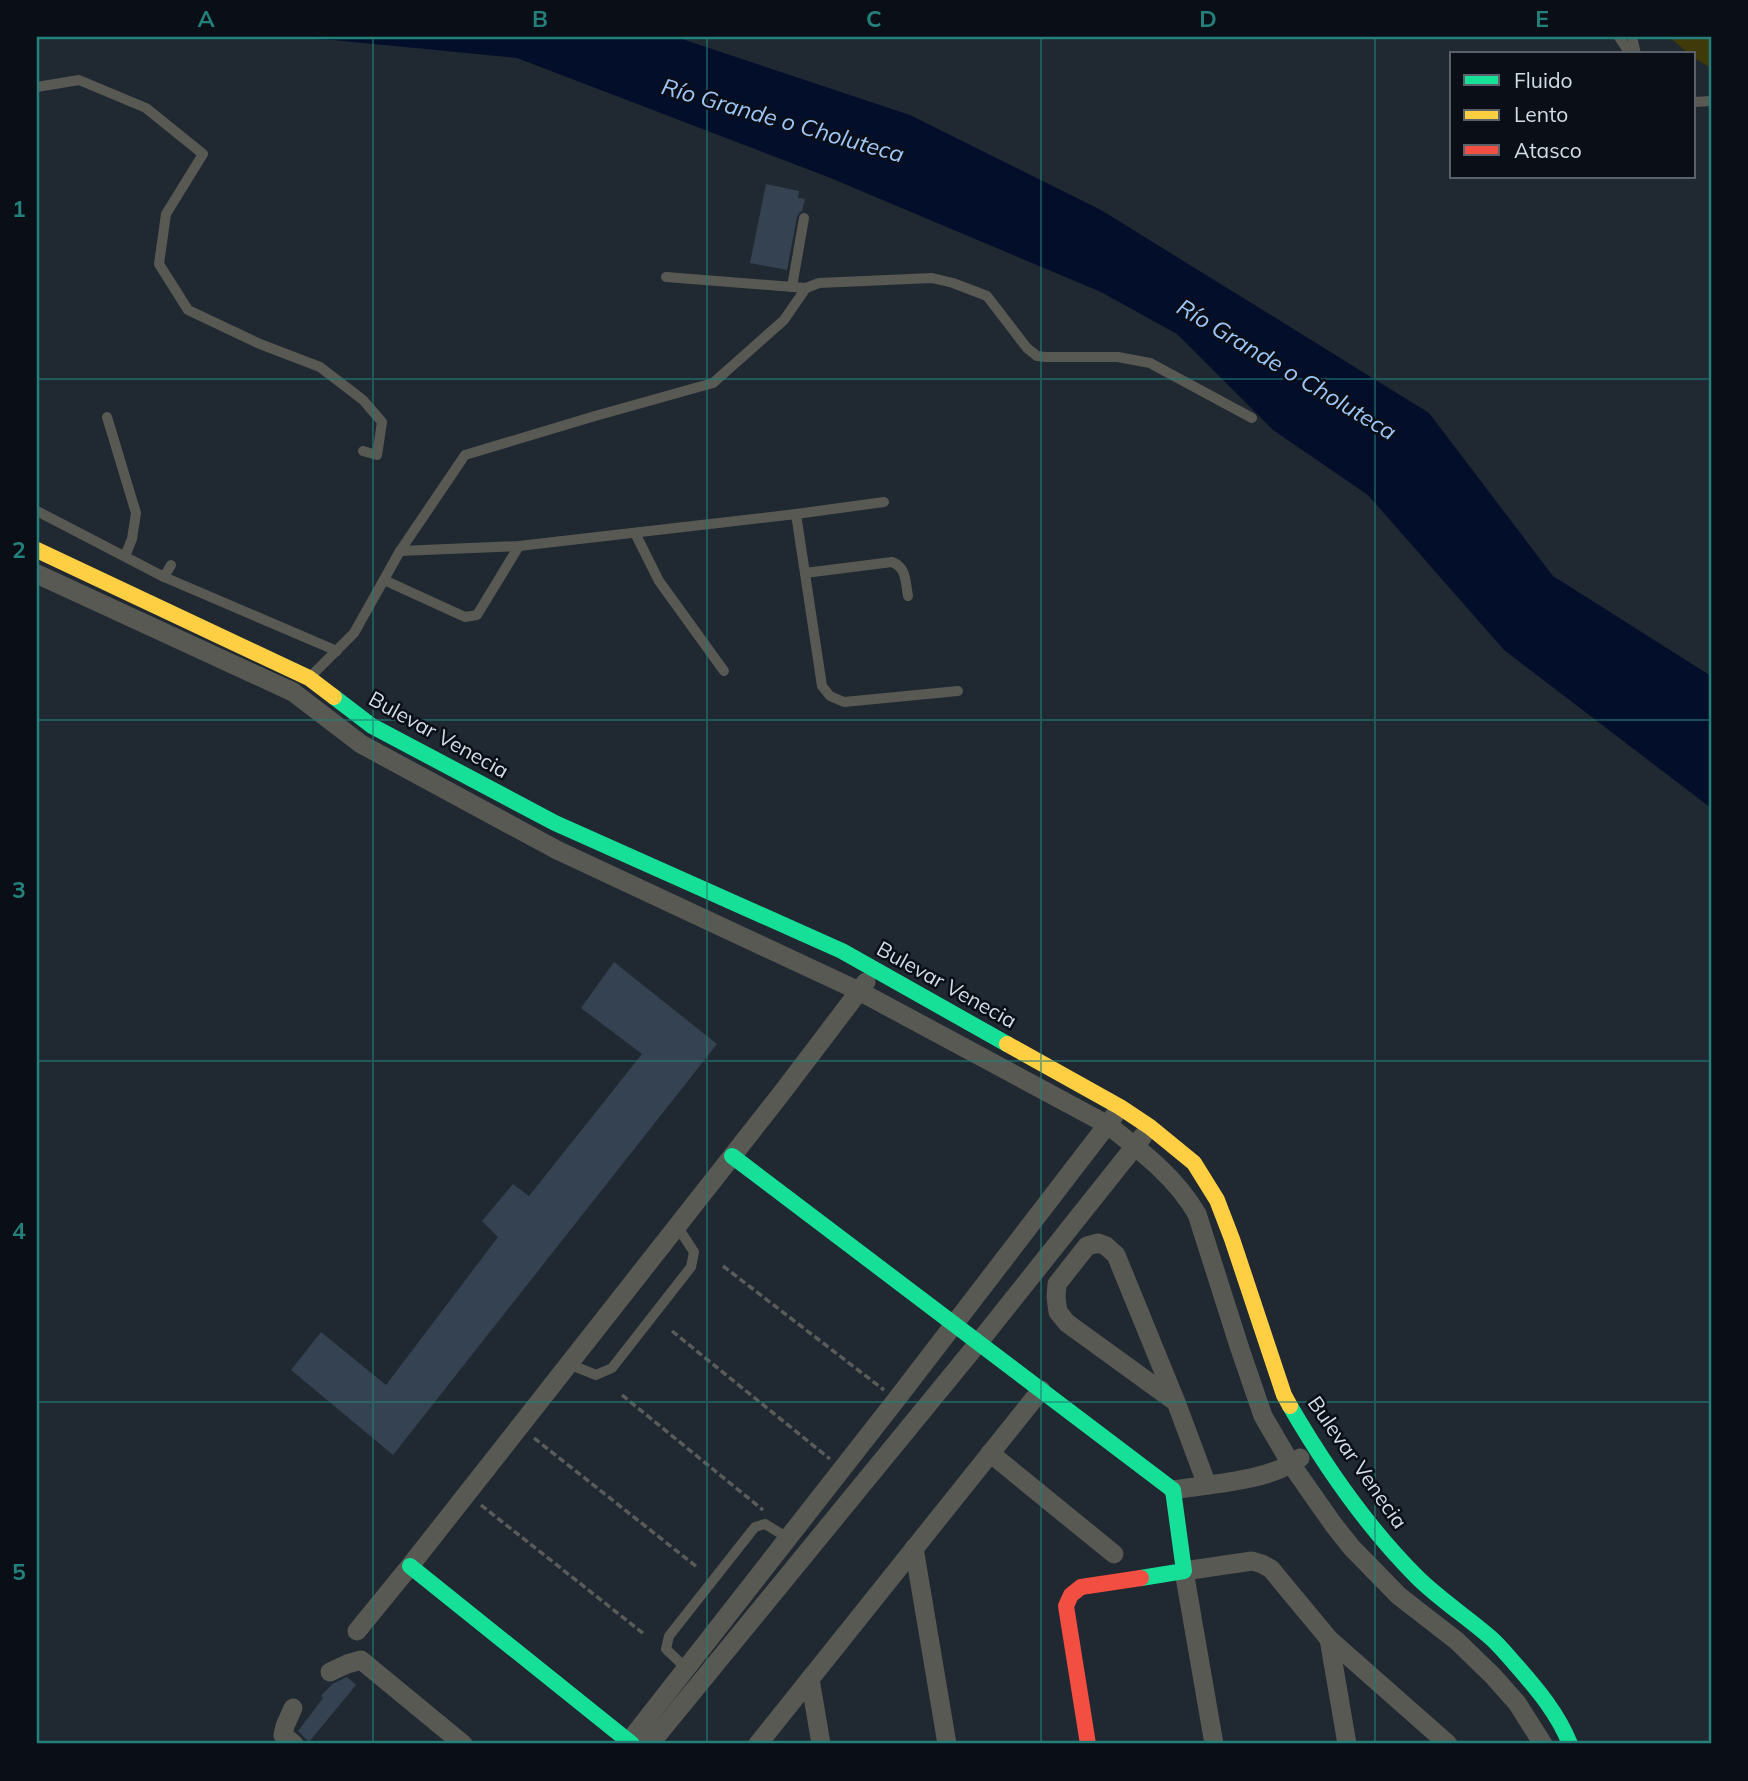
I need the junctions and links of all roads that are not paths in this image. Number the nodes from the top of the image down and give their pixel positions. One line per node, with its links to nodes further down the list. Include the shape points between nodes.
1 (1619, 37): 2 (lane)
2 (1631, 52)
3 (37, 87): 10 (lane, via 79,80 146,108 203,155 166,214 159,264 188,310 320,367 363,400 382,422 377,455)
4 (804, 218): 6 (lane)
5 (666, 277): 6 (lane)
6 (793, 287): 7 (lane)
7 (806, 288): 9 (lane, via 819,283 932,278 953,283 987,296 1037,356 1118,357 1150,363); 17 (lane, via 784,320 713,383 465,455)
8 (107, 417): 18 (lane, via 136,513)
9 (1252, 418)
10 (363, 451)
11 (884, 502): 13 (lane)
12 (37, 511): 18 (lane)
13 (796, 514): 14 (lane); 20 (lane)
14 (635, 533): 15 (lane); 26 (lane, via 659,581)
15 (519, 546): 17 (lane); 23 (lane, via 477,615 465,617)
16 (37, 550): 27 (street, Bulevar Venecia)
17 (400, 551): 23 (lane)
18 (125, 556): 22 (lane)
19 (171, 565): 22 (lane)
20 (805, 573): 24 (lane, via 892,562 903,569); 28 (lane, via 821,686 830,696 844,702)
21 (37, 575): 29 (street)
22 (164, 577): 25 (lane)
23 (384, 580): 25 (lane, via 354,633)
24 (908, 596)
25 (337, 651): 27 (lane)
26 (724, 671)
27 (309, 678): 29 (lane); 30 (street, Bulevar Venecia, via 372,726 613,856)
28 (958, 691)
29 (293, 692): 31 (street, via 361,744)
30 (875, 969): 31 (street); 32 (street, Bulevar Venecia)
31 (859, 991): 33 (street); 36 (street)
32 (1120, 1107): 33 (street); 34 (street, Bulevar Venecia)
33 (1108, 1125): 35 (street); 38 (street)
34 (1150, 1128): 35 (street); 43 (street, Bulevar Venecia, via 1194,1163 1217,1200 1284,1395)
35 (1135, 1146): 39 (street); 45 (street, via 1174,1181 1198,1214 1263,1416)
36 (732, 1156): 37 (street); 38 (street)
37 (677, 1226): 40 (street); 40 (lane, via 694,1252 691,1267 664,1303 612,1368 596,1375)
38 (954, 1325): 39 (street); 48 (street)
39 (979, 1342): 41 (street); 62 (street)
40 (569, 1364): 51 (street)
41 (1041, 1390): 44 (street); 47 (street)
42 (1176, 1402): 42 (street, via 1058,1312 1058,1284 1087,1246 1098,1243 1116,1255); 46 (street)
43 (1314, 1447): 45 (street); 71 (street, Bulevar Venecia, via 1355,1507 1419,1580 1494,1640 1516,1664 1543,1696)
44 (990, 1453): 49 (street); 50 (street)
45 (1292, 1464): 46 (street, via 1260,1476); 70 (street, via 1352,1548 1399,1597 1457,1641 1493,1676)
46 (1207, 1485): 47 (street)
47 (1173, 1490): 52 (street)
48 (790, 1536): 55 (street); 55 (lane, via 765,1524 755,1527 693,1604 669,1636 666,1649)
49 (914, 1548): 57 (street); 65 (street)
50 (1114, 1554)
51 (410, 1566): 53 (street); 59 (street)
52 (1184, 1571): 54 (street, via 1252,1561 1262,1564); 66 (street, via 1081,1587 1071,1595 1066,1606); 67 (street)
53 (357, 1631)
54 (1329, 1639): 68 (street); 69 (street)
55 (687, 1668): 59 (street)
56 (330, 1672): 61 (street, via 361,1660)
57 (810, 1679): 63 (street); 64 (street)
58 (293, 1708): 60 (street, via 283,1735)
59 (629, 1743)
60 (294, 1744)
61 (463, 1744)
62 (650, 1744)
63 (758, 1744)
64 (821, 1744)
65 (947, 1744)
66 (1088, 1744)
67 (1214, 1744)
68 (1347, 1744)
69 (1448, 1744)
70 (1543, 1744)
71 (1570, 1744)

